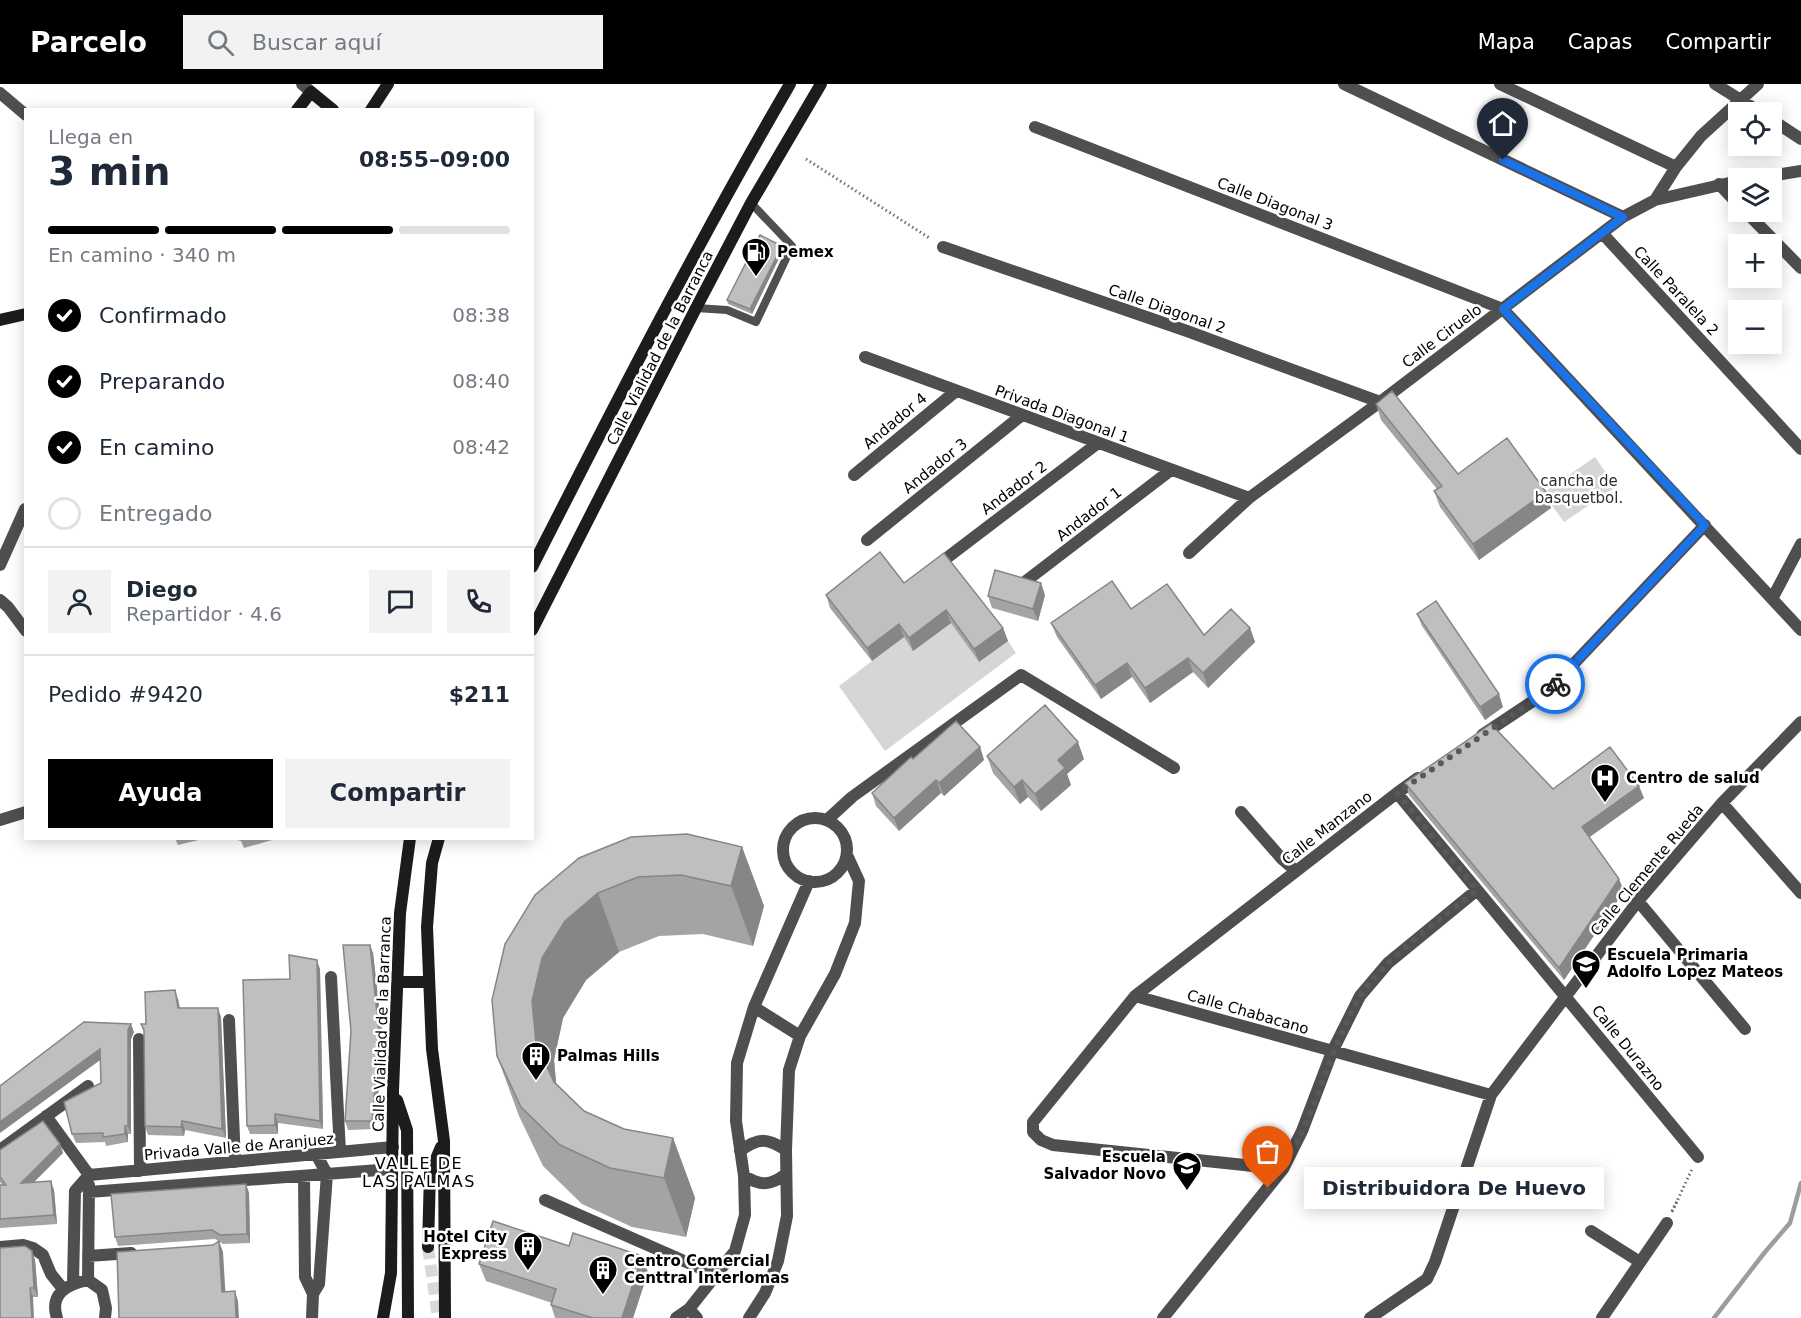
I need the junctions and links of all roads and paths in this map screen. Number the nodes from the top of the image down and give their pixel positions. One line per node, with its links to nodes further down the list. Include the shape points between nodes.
1 (388, 84): 14 (main road)
2 (790, 84): 52 (main road, Calle Vialidad de la Barranca, via 660,317)
3 (821, 84): 27 (main road, Calle Vialidad de la Barranca)
4 (1344, 84): 28 (street)
5 (1500, 84): 20 (street)
6 (1715, 84): 10 (street)
7 (1758, 84): 10 (street)
8 (307, 88): 12 (main road); 13 (main road)
9 (0, 93): 15 (street)
10 (1740, 99): 11 (street); 20 (street, via 1701,136)
11 (1745, 102)
12 (298, 108)
13 (331, 108)
14 (372, 108)
15 (24, 113)
16 (1035, 127): 34 (street, Calle Diagonal 3)
17 (1782, 127): 18 (street)
18 (1801, 139)
19 (806, 159): 31 (path)
20 (1676, 167): 26 (street)
21 (1801, 171): 22 (street)
22 (1782, 174)
23 (1728, 183): 24 (street, Calle Ciruelo)
24 (1719, 184): 25 (street); 26 (street, Calle Ciruelo)
25 (1728, 193)
26 (1655, 200): 28 (street, Calle Ciruelo)
27 (751, 203): 33 (main road, Calle Vialidad de la Barranca); 33 (lane, via 792,246 756,322 727,310)
28 (1623, 217): 30 (street, Calle Ciruelo)
29 (1756, 222): 32 (street)
30 (1602, 233): 34 (street, Calle Ciruelo); 42 (street, Calle Paralela 2)
31 (943, 247): 39 (street, Calle Diagonal 2)
32 (1801, 268)
33 (696, 308): 57 (main road, Calle Vialidad de la Barranca)
34 (1503, 309): 39 (street, Calle Ciruelo); 47 (street)
35 (24, 315): 36 (main road)
36 (0, 320)
37 (865, 357): 38 (street, Privada Diagonal 1)
38 (956, 391): 40 (street, Privada Diagonal 1); 44 (street, Andador 4)
39 (1380, 402): 45 (street, Calle Ciruelo)
40 (1022, 415): 41 (street, Privada Diagonal 1); 48 (street, Andador 3)
41 (1098, 443): 43 (street, Privada Diagonal 1); 51 (street, Andador 2)
42 (1801, 448)
43 (1171, 470): 45 (street, Privada Diagonal 1); 54 (street, Andador 1)
44 (854, 475)
45 (1249, 498): 50 (street, Calle Ciruelo)
46 (24, 511): 53 (street)
47 (1705, 525): 55 (street); 61 (street, via 1548,691)
48 (867, 540)
49 (1801, 544): 55 (street)
50 (1189, 553)
51 (948, 557)
52 (534, 563)
53 (0, 565)
54 (1026, 581)
55 (1772, 599): 59 (street)
56 (0, 600): 58 (street)
57 (534, 626)
58 (24, 628)
59 (1801, 630)
60 (1801, 722): 65 (street, Calle Clemente Rueda)
61 (1471, 743)
62 (1174, 768): 69 (street, via 1021,675 852,797)
63 (1425, 774): 64 (street, Calle Manzano)
64 (1397, 793): 73 (street, Calle Manzano); 75 (street, Calle Durazno)
65 (1722, 802): 76 (street); 77 (street, Calle Clemente Rueda)
66 (1241, 812): 73 (street)
67 (24, 813): 68 (street)
68 (0, 820)
69 (827, 820): 72 (street, via 843,834); 74 (street, via 806,819 796,823 784,840 785,861 799,877)
70 (410, 840): 79 (main road, Calle Vialidad de la Barranca, via 400,913)
71 (438, 840): 80 (main road, via 432,863 427,927)
72 (847, 855): 74 (street, via 838,873 829,879); 86 (street, via 858,881 855,923 835,974)
73 (1296, 871): 82 (street, Calle Manzano)
74 (809, 881): 83 (street)
75 (1477, 890): 81 (street, Calle Durazno); 88 (street, via 1388,963 1360,996)
76 (1801, 893)
77 (1638, 901): 81 (street, Calle Clemente Rueda); 85 (street)
78 (331, 977): 98 (street)
79 (398, 981): 80 (main road); 90 (main road, Calle Vialidad de la Barranca)
80 (429, 982): 93 (main road, via 432,1049)
81 (1565, 995): 91 (street, Calle Clemente Rueda); 100 (street, Calle Durazno)
82 (1135, 996): 88 (street, Calle Chabacano); 103 (street, Calle Manzano, via 1033,1122 1033,1132 1053,1145)
83 (754, 1007): 86 (street); 97 (street, via 737,1063)
84 (229, 1020): 101 (street)
85 (1744, 1029)
86 (800, 1036): 96 (street, via 789,1070)
87 (139, 1039): 104 (street)
88 (1332, 1052): 91 (street, Calle Chabacano); 103 (street)
89 (88, 1086): 92 (street)
90 (393, 1091): 94 (main road, Calle Vialidad de la Barranca); 130 (main road, via 407,1130)
91 (1491, 1095): 135 (street, Calle Clemente Rueda, via 1427,1279)
92 (45, 1116): 95 (street); 107 (street)
93 (444, 1141): 116 (main road, via 430,1173); 125 (main road)
94 (393, 1148): 98 (street, Privada Valle de Aranjuez); 102 (main road, Calle Vialidad de la Barranca)
95 (0, 1150)
96 (786, 1150): 97 (street, via 771,1140 753,1142); 106 (street)
97 (740, 1151): 109 (street)
98 (340, 1152): 99 (street, Privada Valle de Aranjuez)
99 (316, 1154): 101 (street, Privada Valle de Aranjuez); 105 (street)
100 (1698, 1157): 113 (path)
101 (235, 1162): 104 (street, Privada Valle de Aranjuez)
102 (393, 1169): 105 (street); 126 (main road, Calle Vialidad de la Barranca, via 391,1273)
103 (1283, 1169): 134 (street)
104 (140, 1171): 107 (street, Privada Valle de Aranjuez)
105 (327, 1174): 108 (street); 123 (street, via 319,1284)
106 (786, 1174): 109 (street, via 775,1183 756,1183); 133 (street, via 787,1216 778,1261)
107 (89, 1175): 110 (street); 122 (street, via 75,1191)
108 (304, 1176): 110 (street); 123 (street, via 305,1277)
109 (744, 1176): 120 (street, via 745,1215 735,1251)
110 (89, 1192): 118 (street)
111 (1678, 1199): 113 (path)
112 (545, 1200): 120 (street)
113 (1667, 1222): 119 (street)
114 (1591, 1231): 119 (street)
115 (0, 1247): 122 (street, via 33,1248 43,1256 51,1274)
116 (428, 1247)
117 (146, 1252): 118 (street)
118 (88, 1256): 121 (street)
119 (1640, 1262): 136 (street)
120 (716, 1275): 124 (street)
121 (88, 1280): 122 (street); 128 (street, via 102,1290)
122 (68, 1286): 127 (street, via 56,1300)
123 (313, 1294): 129 (street)
124 (693, 1313): 132 (street)
125 (445, 1314): 131 (main road)
126 (385, 1317)
127 (57, 1318)
128 (105, 1318)
129 (312, 1318)
130 (408, 1318)
131 (434, 1318)
132 (676, 1318)
133 (749, 1318)
134 (1163, 1318)
135 (1370, 1318)
136 (1602, 1318)

